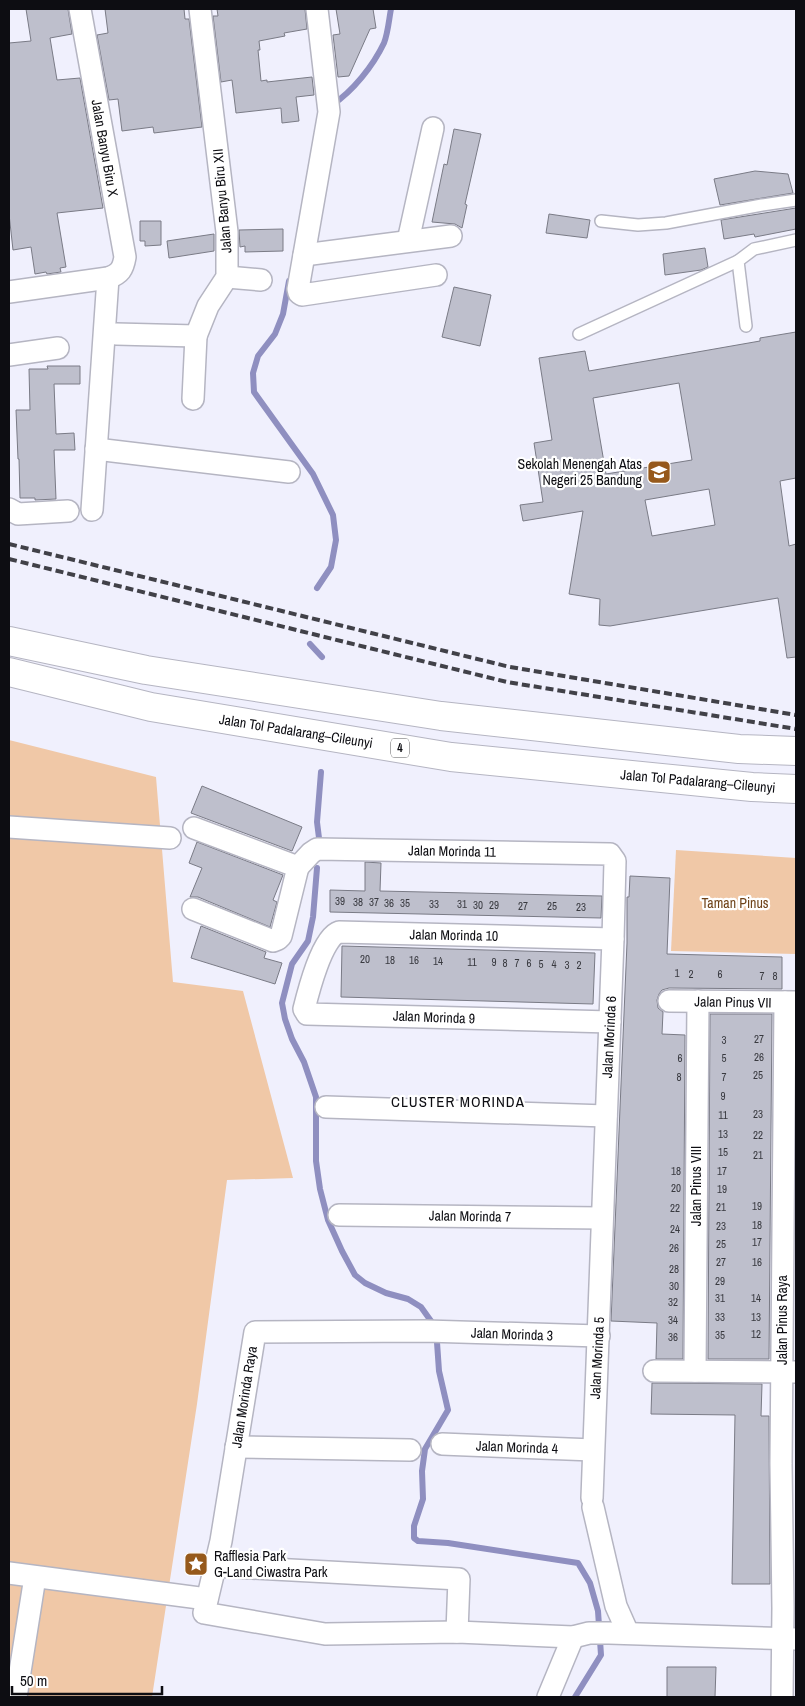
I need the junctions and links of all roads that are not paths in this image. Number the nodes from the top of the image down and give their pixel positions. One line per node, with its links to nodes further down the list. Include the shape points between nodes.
1 (80, 9): 14 (street, Jalan Banyu Biru X, via 125,257 123,269)
2 (200, 9): 13 (street, Jalan Banyu Biru XII, via 227,232)
3 (317, 9): 10 (street, via 328,105)
4 (432, 128): 9 (street)
5 (796, 200): 6 (lane, via 666,222)
6 (601, 221)
7 (451, 236): 9 (street)
8 (796, 240): 11 (lane, via 754,249)
9 (408, 242): 10 (street)
10 (304, 255): 12 (street, via 298,288 302,295)
11 (738, 261): 17 (lane); 19 (lane)
12 (436, 275)
13 (227, 277): 15 (street); 20 (street, via 208,306)
14 (108, 278): 16 (street); 24 (street)
15 (261, 280)
16 (9, 292)
17 (746, 326)
18 (116, 334): 20 (street)
19 (579, 334)
20 (196, 336): 23 (street)
21 (58, 348): 22 (street)
22 (9, 355)
23 (193, 399)
24 (96, 449): 25 (street); 27 (street)
25 (289, 472)
26 (9, 509): 28 (street, via 18,514)
27 (92, 510)
28 (68, 511)
29 (9, 641): 31 (highway, via 146,670 441,716 739,749)
30 (9, 672): 32 (highway, Jalan Tol Padalarang–Cileunyi / 4, via 152,708 451,756)
31 (796, 752)
32 (796, 789)
33 (9, 828): 35 (street)
34 (194, 828): 37 (street)
35 (170, 838)
36 (613, 857): 37 (street, Jalan Morinda 11, via 610,854 317,849); 39 (street, Jalan Morinda 6)
37 (298, 867): 38 (street, via 281,936 273,941)
38 (193, 909)
39 (614, 939): 40 (street, Jalan Morinda 10, via 339,932 332,935); 44 (street, Jalan Morinda 6)
40 (315, 968): 44 (street, Jalan Morinda 9, via 304,1009 307,1014)
41 (670, 1001): 42 (street, Jalan Pinus VII)
42 (698, 1001): 43 (street, Jalan Pinus VII); 55 (street, Jalan Pinus VIII)
43 (790, 1002): 45 (street, Jalan Pinus Raya)
44 (610, 1022): 47 (street, Jalan Morinda 6)
45 (790, 1096): 48 (street, Jalan Pinus Raya)
46 (326, 1107): 47 (street)
47 (606, 1116): 50 (street, Jalan Morinda 6)
48 (790, 1190): 51 (street, Jalan Pinus Raya)
49 (339, 1215): 50 (street, Jalan Morinda 7)
50 (602, 1218): 53 (street, Jalan Morinda 5)
51 (789, 1283): 56 (street, Jalan Pinus Raya)
52 (436, 1331): 53 (street, Jalan Morinda 3); 58 (street, Jalan Morinda Raya, via 255,1332)
53 (598, 1336): 60 (street, Jalan Morinda 5)
54 (654, 1371): 55 (street)
55 (695, 1371): 56 (street)
56 (789, 1372): 61 (street, Jalan Pinus Raya)
57 (442, 1444): 60 (street, Jalan Morinda 4)
58 (236, 1447): 59 (street); 62 (street, Jalan Morinda Raya)
59 (410, 1450)
60 (593, 1450): 67 (street, Jalan Morinda 5, via 592,1503 616,1606)
61 (789, 1465): 68 (street, Jalan Pinus Raya)
62 (215, 1566): 65 (street, Jalan Morinda Raya); 66 (street, via 459,1579)
63 (9, 1573): 64 (street)
64 (35, 1577): 65 (street); 69 (street)
65 (207, 1599): 66 (street, via 204,1613 325,1634)
66 (457, 1632): 67 (street)
67 (600, 1634): 68 (street); 70 (street)
68 (790, 1639): 71 (street, Jalan Pinus Raya)
69 (16, 1697)
70 (548, 1697)
71 (782, 1697)

